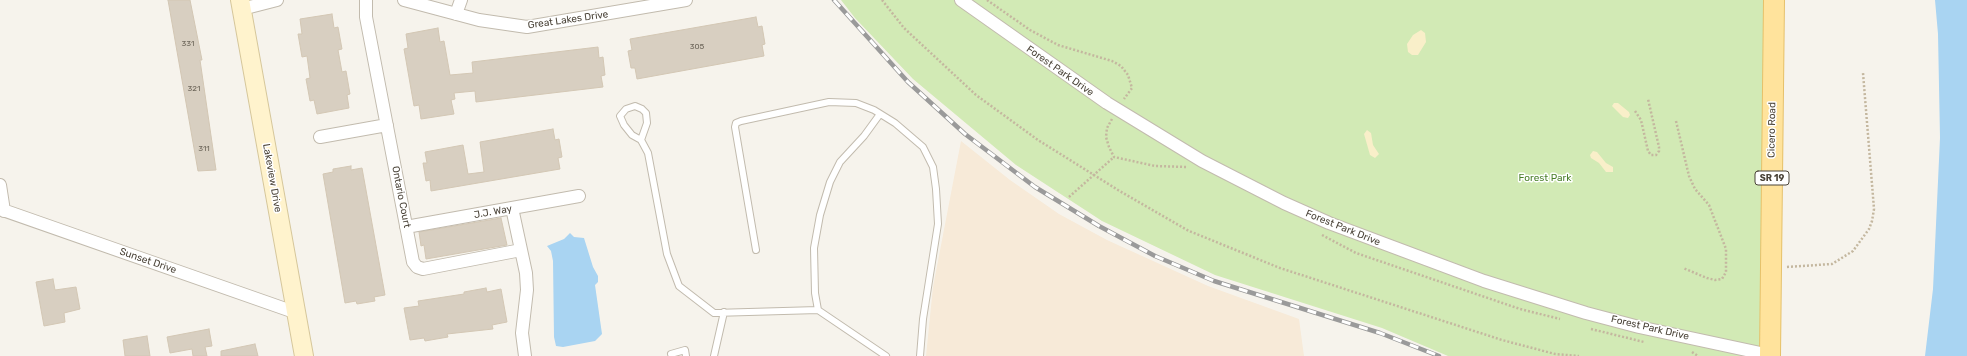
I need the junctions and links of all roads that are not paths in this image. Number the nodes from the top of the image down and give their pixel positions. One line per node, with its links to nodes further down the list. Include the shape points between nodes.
1 (277, 0): 8 (street)
2 (366, 0): 11 (street, Ontario Court, via 366,17)
3 (404, 0): 9 (street, Great Lakes Drive)
4 (461, 0): 9 (street)
5 (686, 0): 9 (street, Great Lakes Drive, via 527,27)
6 (961, 0): 31 (street, Forest Park Drive, via 1107,103 1195,157 1329,223 1484,281 1586,313)
7 (1774, 0): 31 (main road, Cicero Road / SR 19)
8 (241, 5): 23 (street, Lakeview Drive)
9 (456, 14)
10 (880, 114): 20 (lane, via 856,103 829,102 736,123); 21 (lane, via 840,162 830,182 814,248); 30 (lane, via 923,147 933,167 938,224 923,319)
11 (387, 125): 12 (street); 18 (street, Ontario Court)
12 (320, 137)
13 (642, 140): 13 (lane, via 632,135 624,125 620,116 626,109 635,106 646,113 648,123); 22 (lane, via 648,154 667,254 679,286 714,313)
14 (0, 185): 17 (street)
15 (579, 196): 16 (street, J.J. Way)
16 (512, 208): 18 (street, J.J. Way); 19 (street)
17 (2, 210): 23 (street, Sunset Drive)
18 (406, 227): 19 (street, Ontario Court, via 413,262 417,268 423,269)
19 (521, 250): 26 (street, via 527,290 522,333)
20 (756, 250)
21 (818, 310): 22 (lane); 29 (lane)
22 (724, 312): 28 (lane)
23 (297, 313): 25 (street, Lakeview Drive)
24 (671, 354): 27 (lane, via 685,350)
25 (304, 356)
26 (525, 356)
27 (686, 356)
28 (714, 356)
29 (886, 356)
30 (920, 356)
31 (1772, 356)

